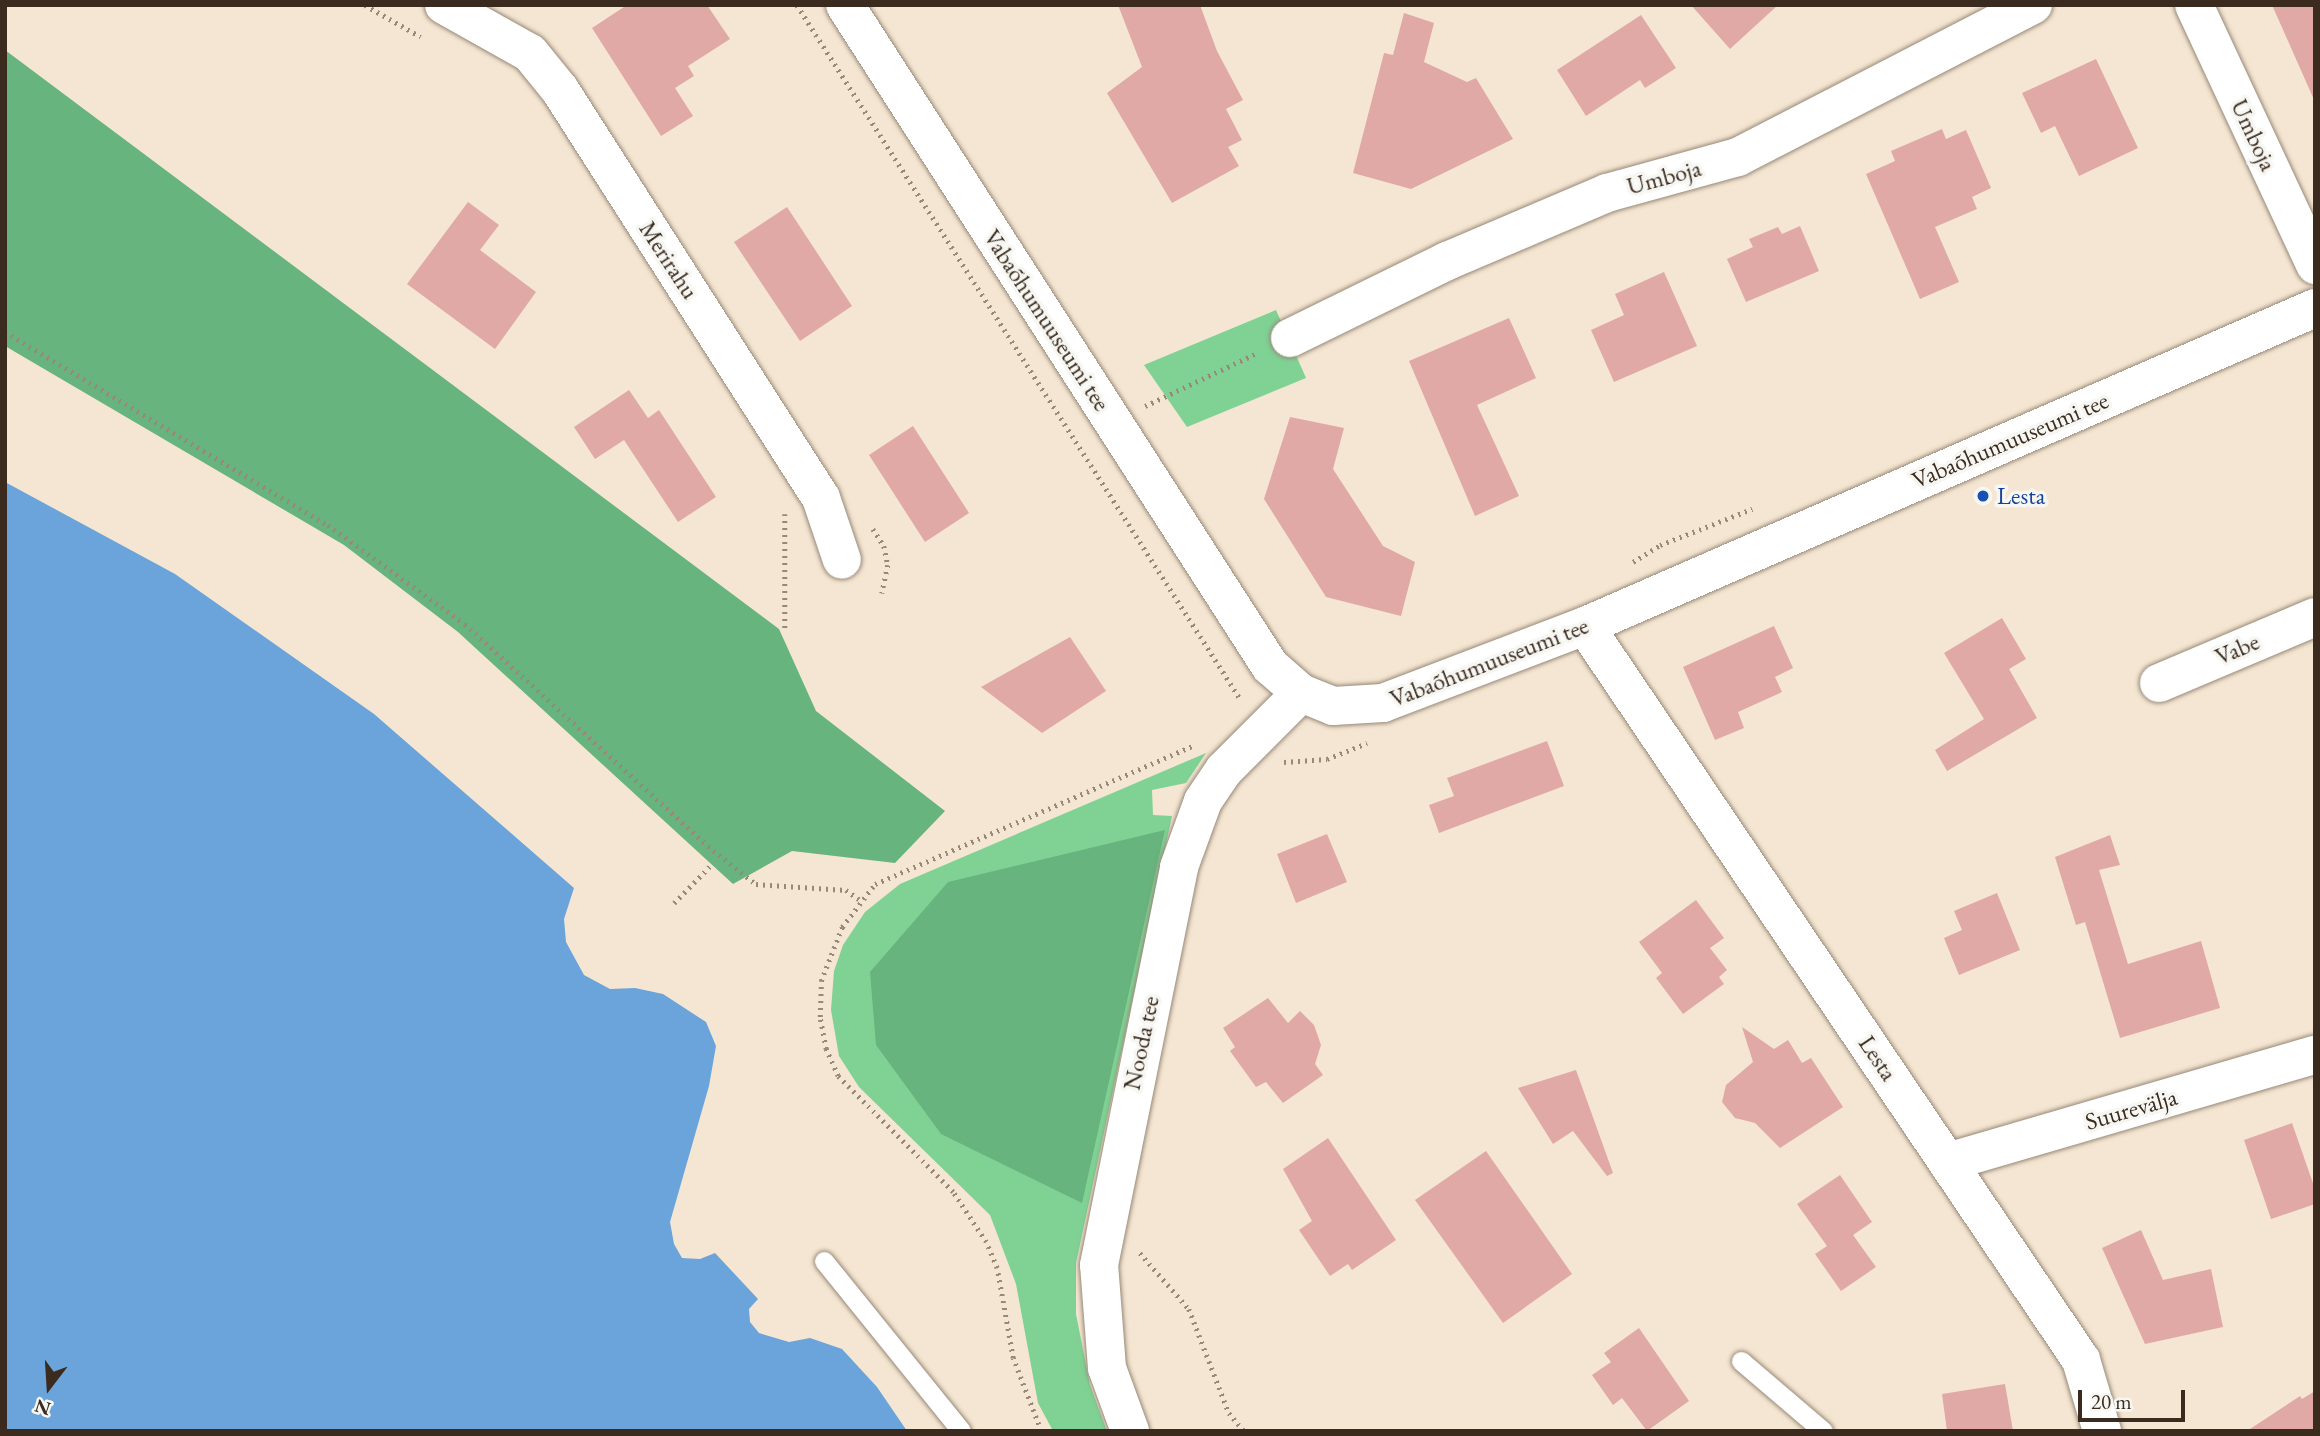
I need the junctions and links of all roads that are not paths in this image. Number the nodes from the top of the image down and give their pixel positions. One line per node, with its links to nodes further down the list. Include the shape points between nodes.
1 (444, 5): 8 (street, Merirahu, via 530,53 560,90 821,498)
2 (845, 5): 12 (street, Vabaõhumuuseumi tee, via 1270,666)
3 (2033, 5): 7 (street, Umboja, via 1869,87 1782,138 1738,157 1607,193 1447,261)
4 (2194, 5): 5 (street, Umboja)
5 (2315, 265)
6 (2315, 308): 10 (street, Vabaõhumuuseumi tee)
7 (1290, 338)
8 (842, 560)
9 (2315, 617): 11 (street, Vabe)
10 (1585, 626): 12 (street, Vabaõhumuuseumi tee, via 1383,703 1334,705); 14 (street, Lesta)
11 (2159, 682)
12 (1301, 693): 18 (street, Nooda tee, via 1224,770 1195,823 1179,867 1099,1265 1099,1314 1107,1368)
13 (2315, 1055): 14 (street, Suurevälja)
14 (1948, 1162): 20 (street, Lesta, via 2081,1360)
15 (824, 1261): 17 (lane)
16 (1741, 1361): 19 (lane)
17 (961, 1431)
18 (1130, 1431)
19 (1823, 1431)
20 (2102, 1431)

